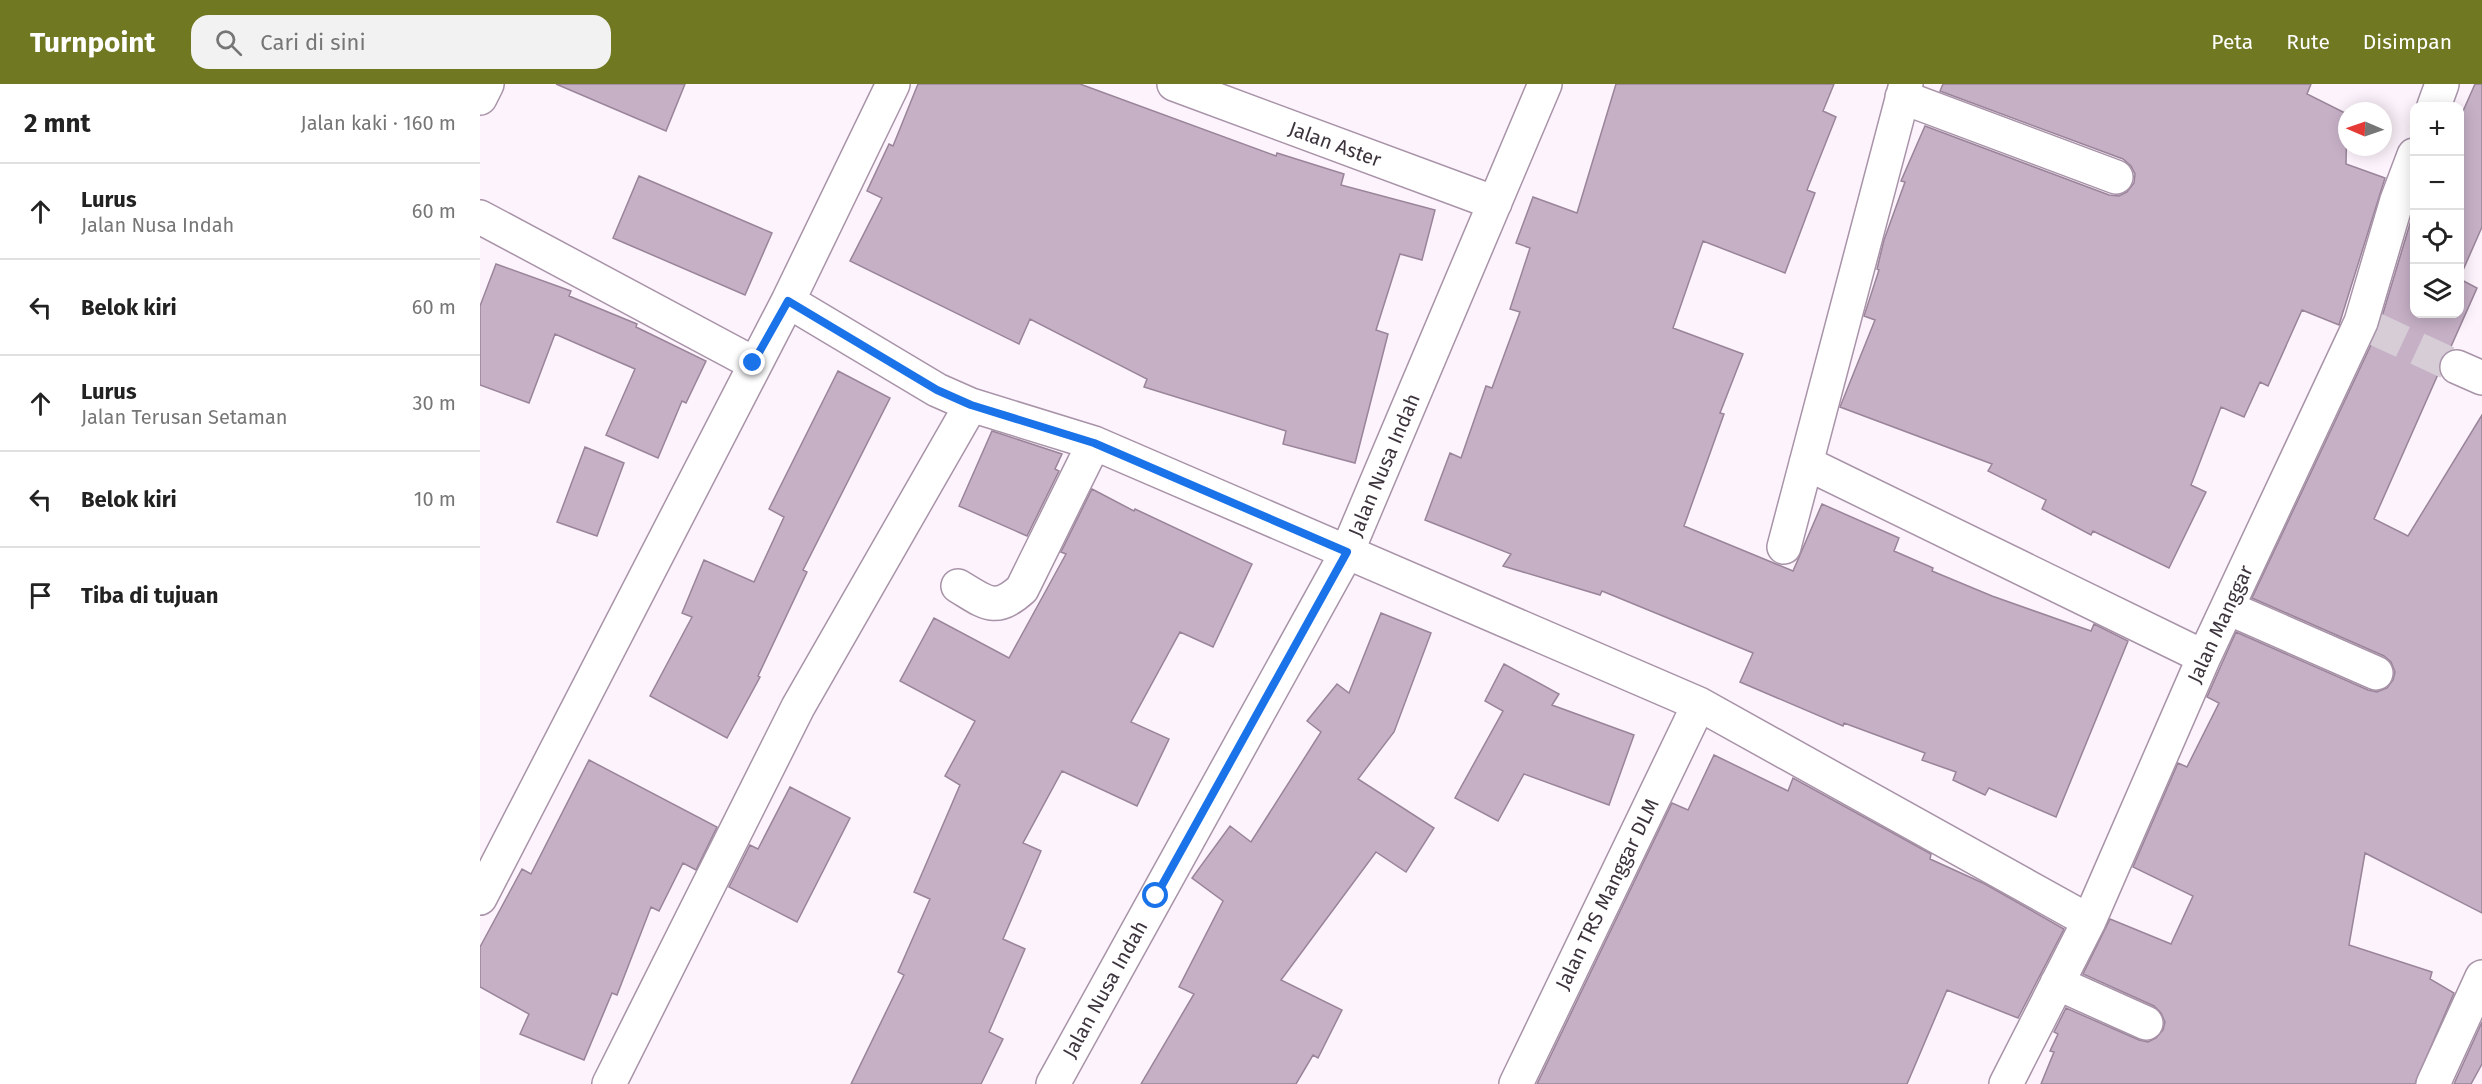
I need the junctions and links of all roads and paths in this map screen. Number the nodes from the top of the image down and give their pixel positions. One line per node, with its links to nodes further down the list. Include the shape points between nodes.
1 (487, 84): 7 (street)
2 (893, 84): 13 (street)
3 (1174, 84): 11 (street, Jalan Aster)
4 (1545, 84): 11 (street, Jalan Nusa Indah)
5 (2442, 84): 8 (street)
6 (1904, 90): 10 (street); 17 (street)
7 (480, 98)
8 (2435, 102)
9 (2415, 156): 21 (street, Jalan Manggar, via 2397,200 2367,325)
10 (2116, 177)
11 (1495, 203): 19 (street, Jalan Nusa Indah)
12 (480, 217): 14 (street)
13 (788, 301): 14 (street); 15 (street, via 937,390)
14 (753, 363): 25 (street)
15 (971, 405): 16 (street); 30 (street, via 798,707)
16 (1094, 443): 19 (street); 20 (street, via 1022,589 1008,601 987,603)
17 (1806, 463): 18 (street); 22 (street)
18 (1784, 547)
19 (1347, 552): 24 (street); 31 (street, Jalan Nusa Indah)
20 (958, 586)
21 (2228, 608): 22 (street, Jalan Manggar); 23 (street)
22 (2204, 657): 26 (street, Jalan Manggar)
23 (2376, 673)
24 (1699, 704): 26 (street); 32 (street, Jalan TRS Manggar DLM)
25 (480, 898)
26 (2090, 921): 28 (street, Jalan Manggar)
27 (2482, 978): 34 (street)
28 (2057, 983): 29 (street); 33 (street, Jalan Manggar)
29 (2146, 1023)
30 (609, 1084)
31 (1053, 1084)
32 (1516, 1084)
33 (2006, 1084)
34 (2433, 1084)

